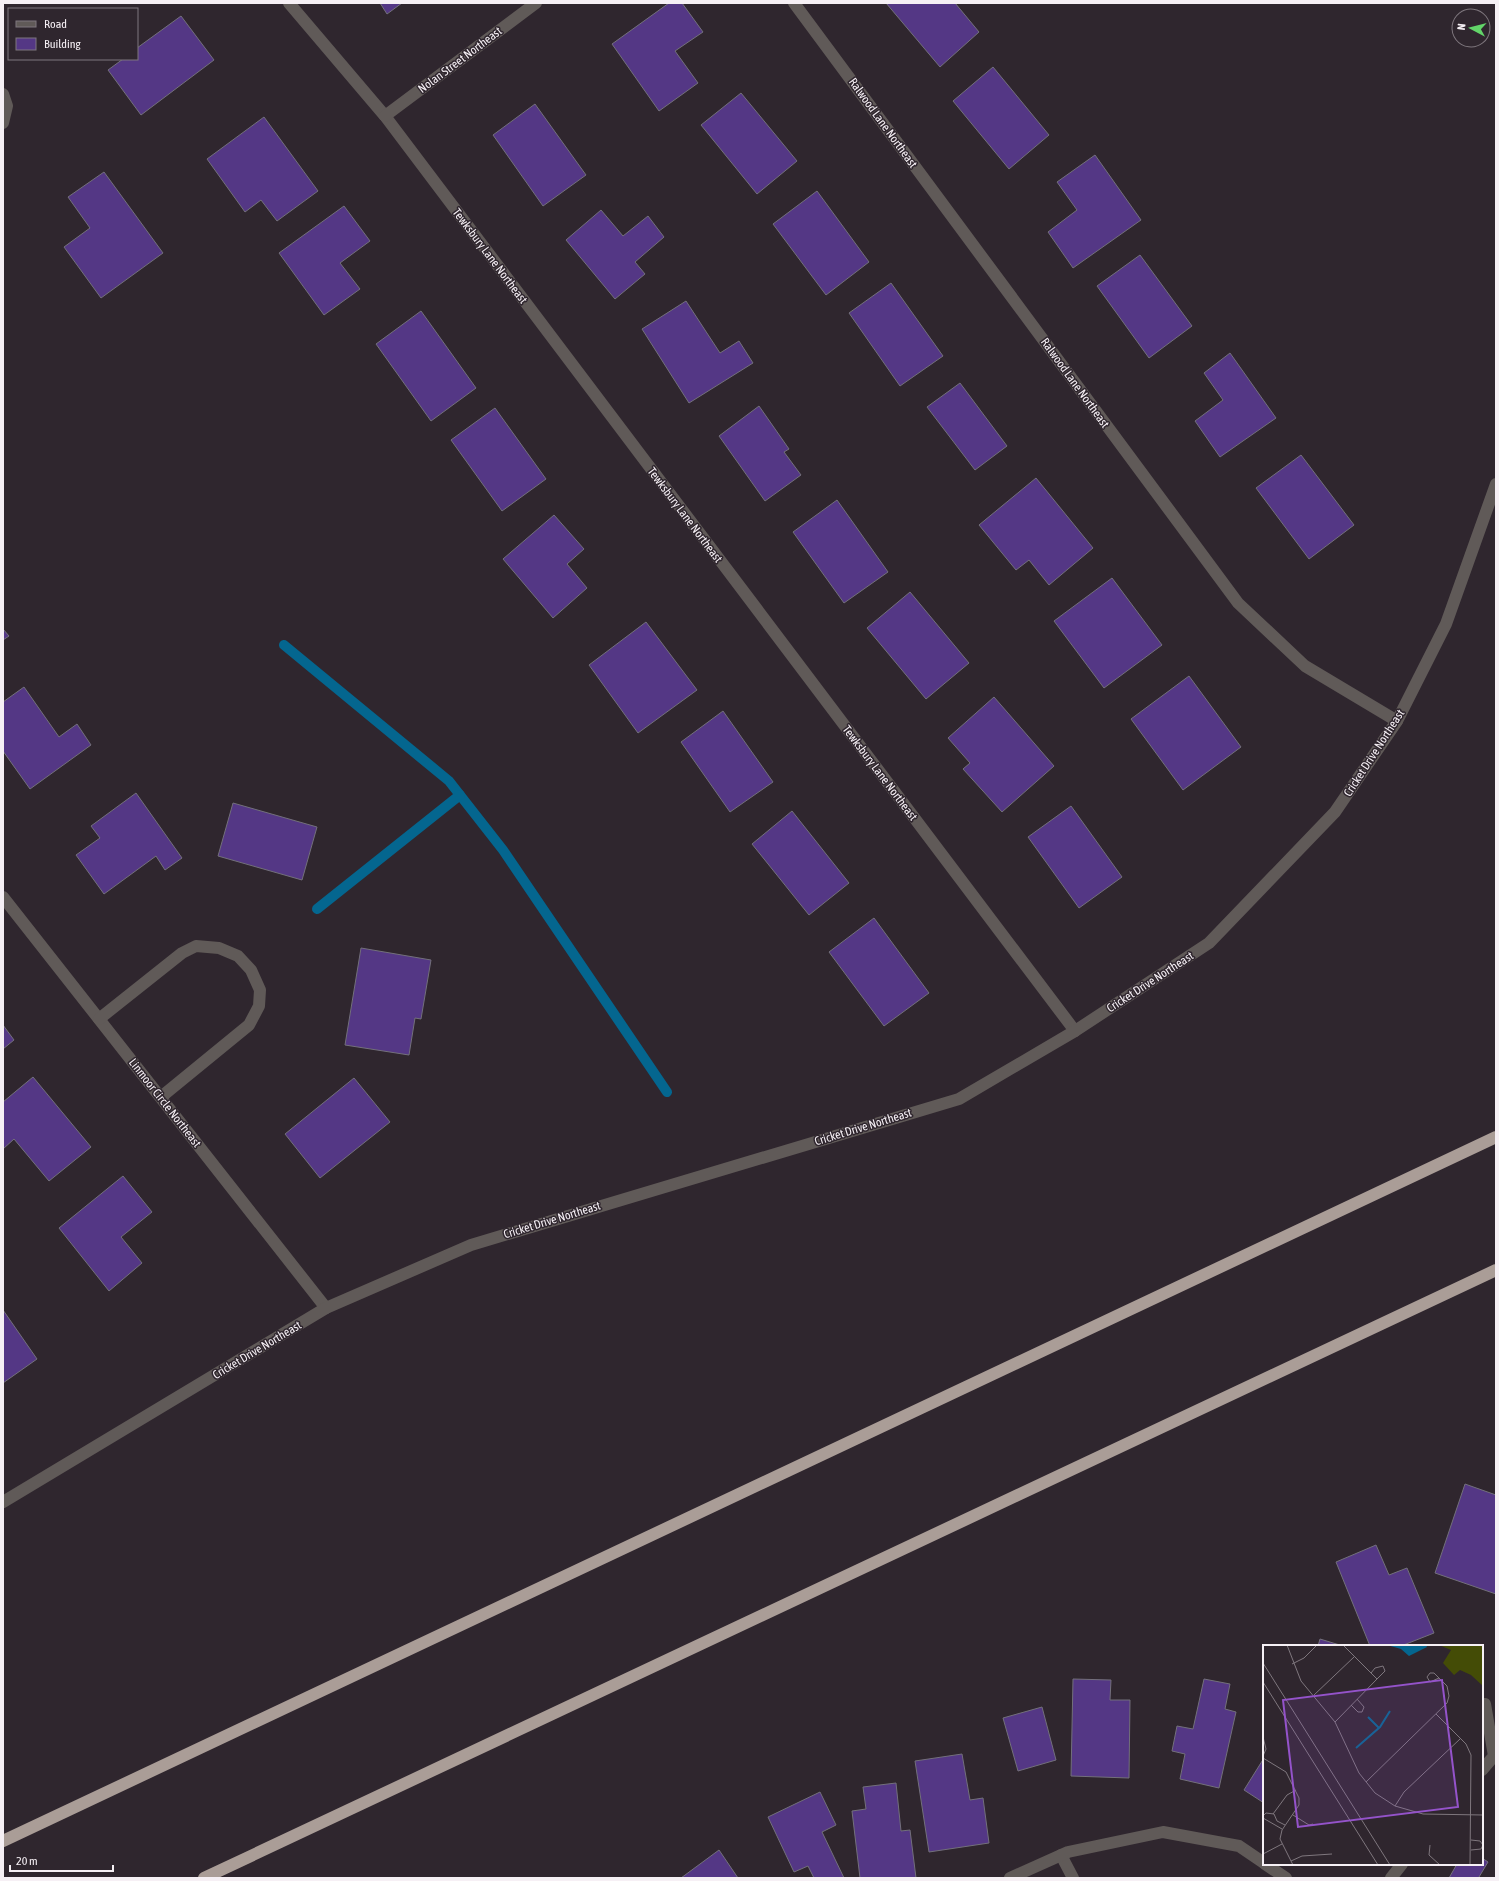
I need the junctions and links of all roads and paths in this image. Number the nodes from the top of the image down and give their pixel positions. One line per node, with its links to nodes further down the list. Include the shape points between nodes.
1 (289, 3): 5 (street, Tewksbury Lane Northeast)
2 (536, 3): 5 (street, Nolan Street Northeast)
3 (794, 3): 8 (street, Ralwood Lane Northeast, via 1238,603 1305,666)
4 (3, 94): 6 (street, via 7,106)
5 (385, 116): 11 (street, Tewksbury Lane Northeast)
6 (3, 123)
7 (1496, 484): 8 (street, Cricket Drive Northeast, via 1446,624)
8 (1397, 721): 11 (street, Cricket Drive Northeast, via 1335,812 1208,943)
9 (3, 897): 10 (street, Linmoor Circle Northeast)
10 (99, 1019): 12 (street, Linmoor Circle Northeast); 12 (street, via 182,953 196,946 219,948 238,956 251,970 260,990 259,1006 249,1025)
11 (1075, 1031): 15 (street, Cricket Drive Northeast, via 959,1098 471,1245)
12 (160, 1097): 15 (street, Linmoor Circle Northeast)
13 (1496, 1137): 19 (highway)
14 (1496, 1270): 24 (highway)
15 (326, 1308): 16 (street, Cricket Drive Northeast)
16 (3, 1502)
17 (1485, 1704): 18 (street, via 1494,1756)
18 (1483, 1769)
19 (3, 1841)
20 (1062, 1855): 21 (street, via 1163,1832 1239,1846); 25 (street); 26 (street)
21 (1263, 1863)
22 (1266, 1865): 27 (street)
23 (1401, 1865): 28 (street)
24 (204, 1878)
25 (1010, 1878)
26 (1073, 1878)
27 (1286, 1878)
28 (1391, 1878)

